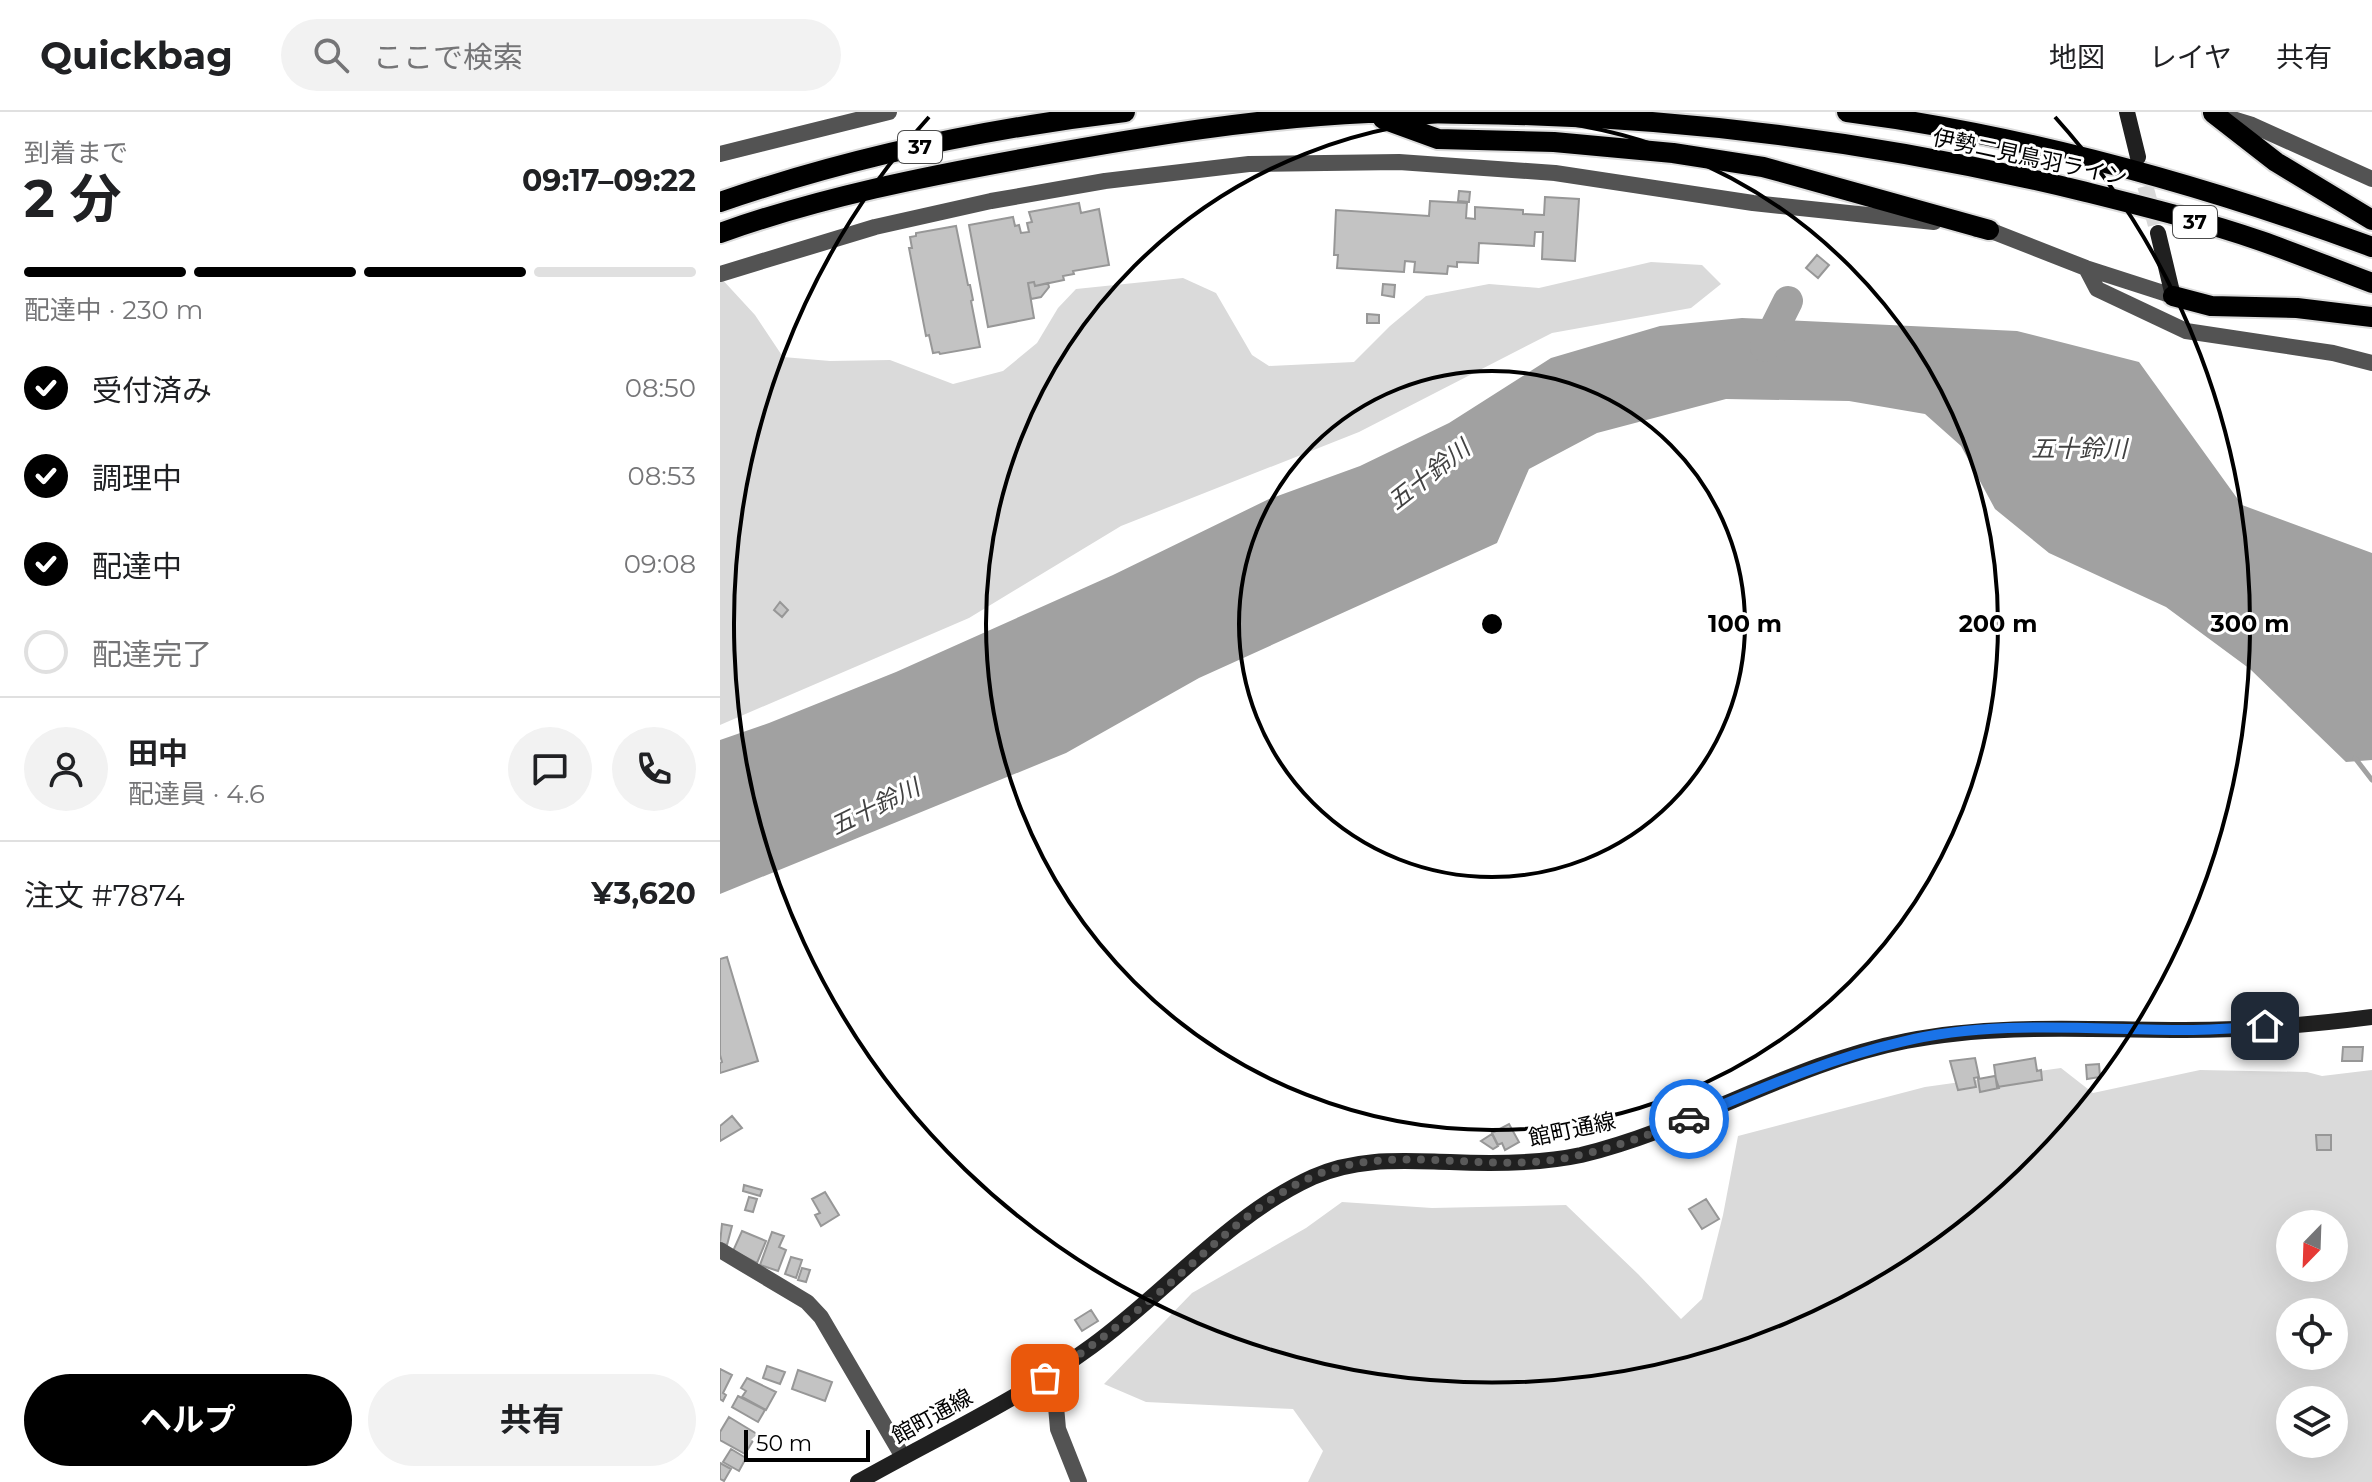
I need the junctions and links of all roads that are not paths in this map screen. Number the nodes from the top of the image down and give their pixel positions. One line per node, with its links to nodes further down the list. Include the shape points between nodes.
1 (889, 112): 7 (street)
2 (1125, 112): 10 (main road, 37, via 862,159)
3 (1847, 112): 15 (main road, 伊勢二見鳥羽ライン / 37, via 2019,142 2270,212)
4 (2127, 112): 8 (main road)
5 (2212, 112): 9 (street); 11 (main road, via 2276,162)
6 (1369, 113): 12 (main road, via 1438,139 1554,142 1763,167); 13 (main road, 伊勢二見鳥羽ライン / 37, via 1236,125 1003,162 872,189); 18 (main road, 伊勢二見鳥羽ライン / 37, via 1560,115 1850,144 2136,205 2259,240)
7 (720, 154)
8 (2138, 157)
9 (2372, 179)
10 (720, 202)
11 (2372, 220)
12 (1989, 230): 16 (street); 17 (street, via 1555,173 1399,162 1249,164 991,201 875,227)
13 (720, 233)
14 (2158, 233): 19 (main road)
15 (2372, 247)
16 (2086, 268): 19 (street); 21 (street, via 2097,289 2186,331)
17 (720, 274)
18 (2372, 283)
19 (2173, 296): 20 (main road, via 2211,306)
20 (2372, 317)
21 (2372, 363)
22 (2372, 1017): 24 (main road, 館町通線, via 2188,1030 1963,1032 1902,1041 1815,1067 1663,1130 1582,1154 1544,1161 1395,1159 1317,1175 1240,1224 1124,1322)
23 (720, 1250): 25 (street, via 807,1302 821,1317)
24 (1045, 1378): 25 (main road, 館町通線); 27 (street, via 1055,1395 1058,1429)
25 (903, 1457): 26 (main road, 館町通線)
26 (858, 1482)
27 (1079, 1482)

